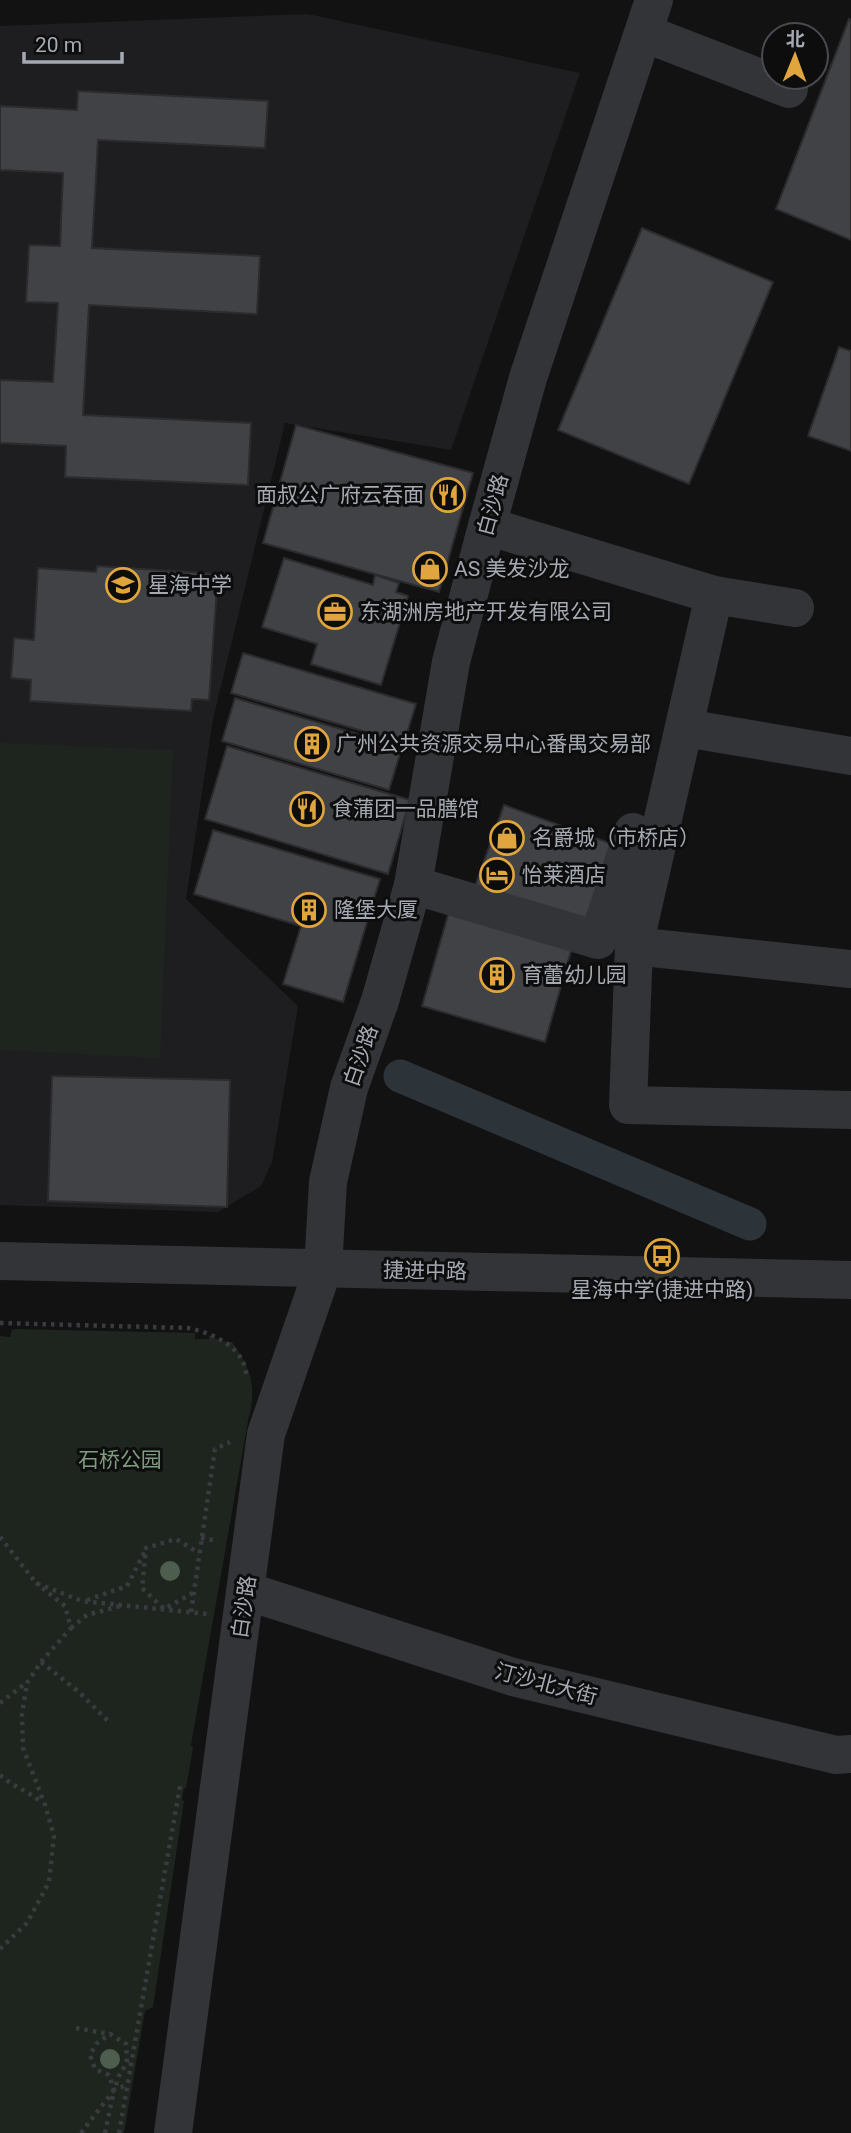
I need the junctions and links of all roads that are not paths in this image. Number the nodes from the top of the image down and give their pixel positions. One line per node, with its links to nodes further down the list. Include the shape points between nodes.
1 (649, 16): 2 (street); 3 (street, 白沙路, via 528,378)
2 (760, 74)
3 (487, 526): 4 (street); 9 (street, 白沙路, via 451,662)
4 (714, 595): 5 (street); 6 (street)
5 (795, 608)
6 (685, 728): 7 (street); 10 (street)
7 (851, 756)
8 (633, 832): 9 (street, via 598,940)
9 (413, 885): 14 (street, 白沙路, via 346,1102 328,1182)
10 (634, 947): 11 (street); 12 (street, via 628,1105)
11 (851, 970)
12 (851, 1110)
13 (0, 1261): 14 (street, 捷进中路)
14 (323, 1269): 15 (street, 捷进中路); 16 (street, 白沙路, via 266,1434)
15 (851, 1280)
16 (246, 1591): 17 (street, 汀沙北大街, via 513,1677 836,1755); 18 (street, 白沙路)
17 (851, 1754)
18 (173, 2133)

